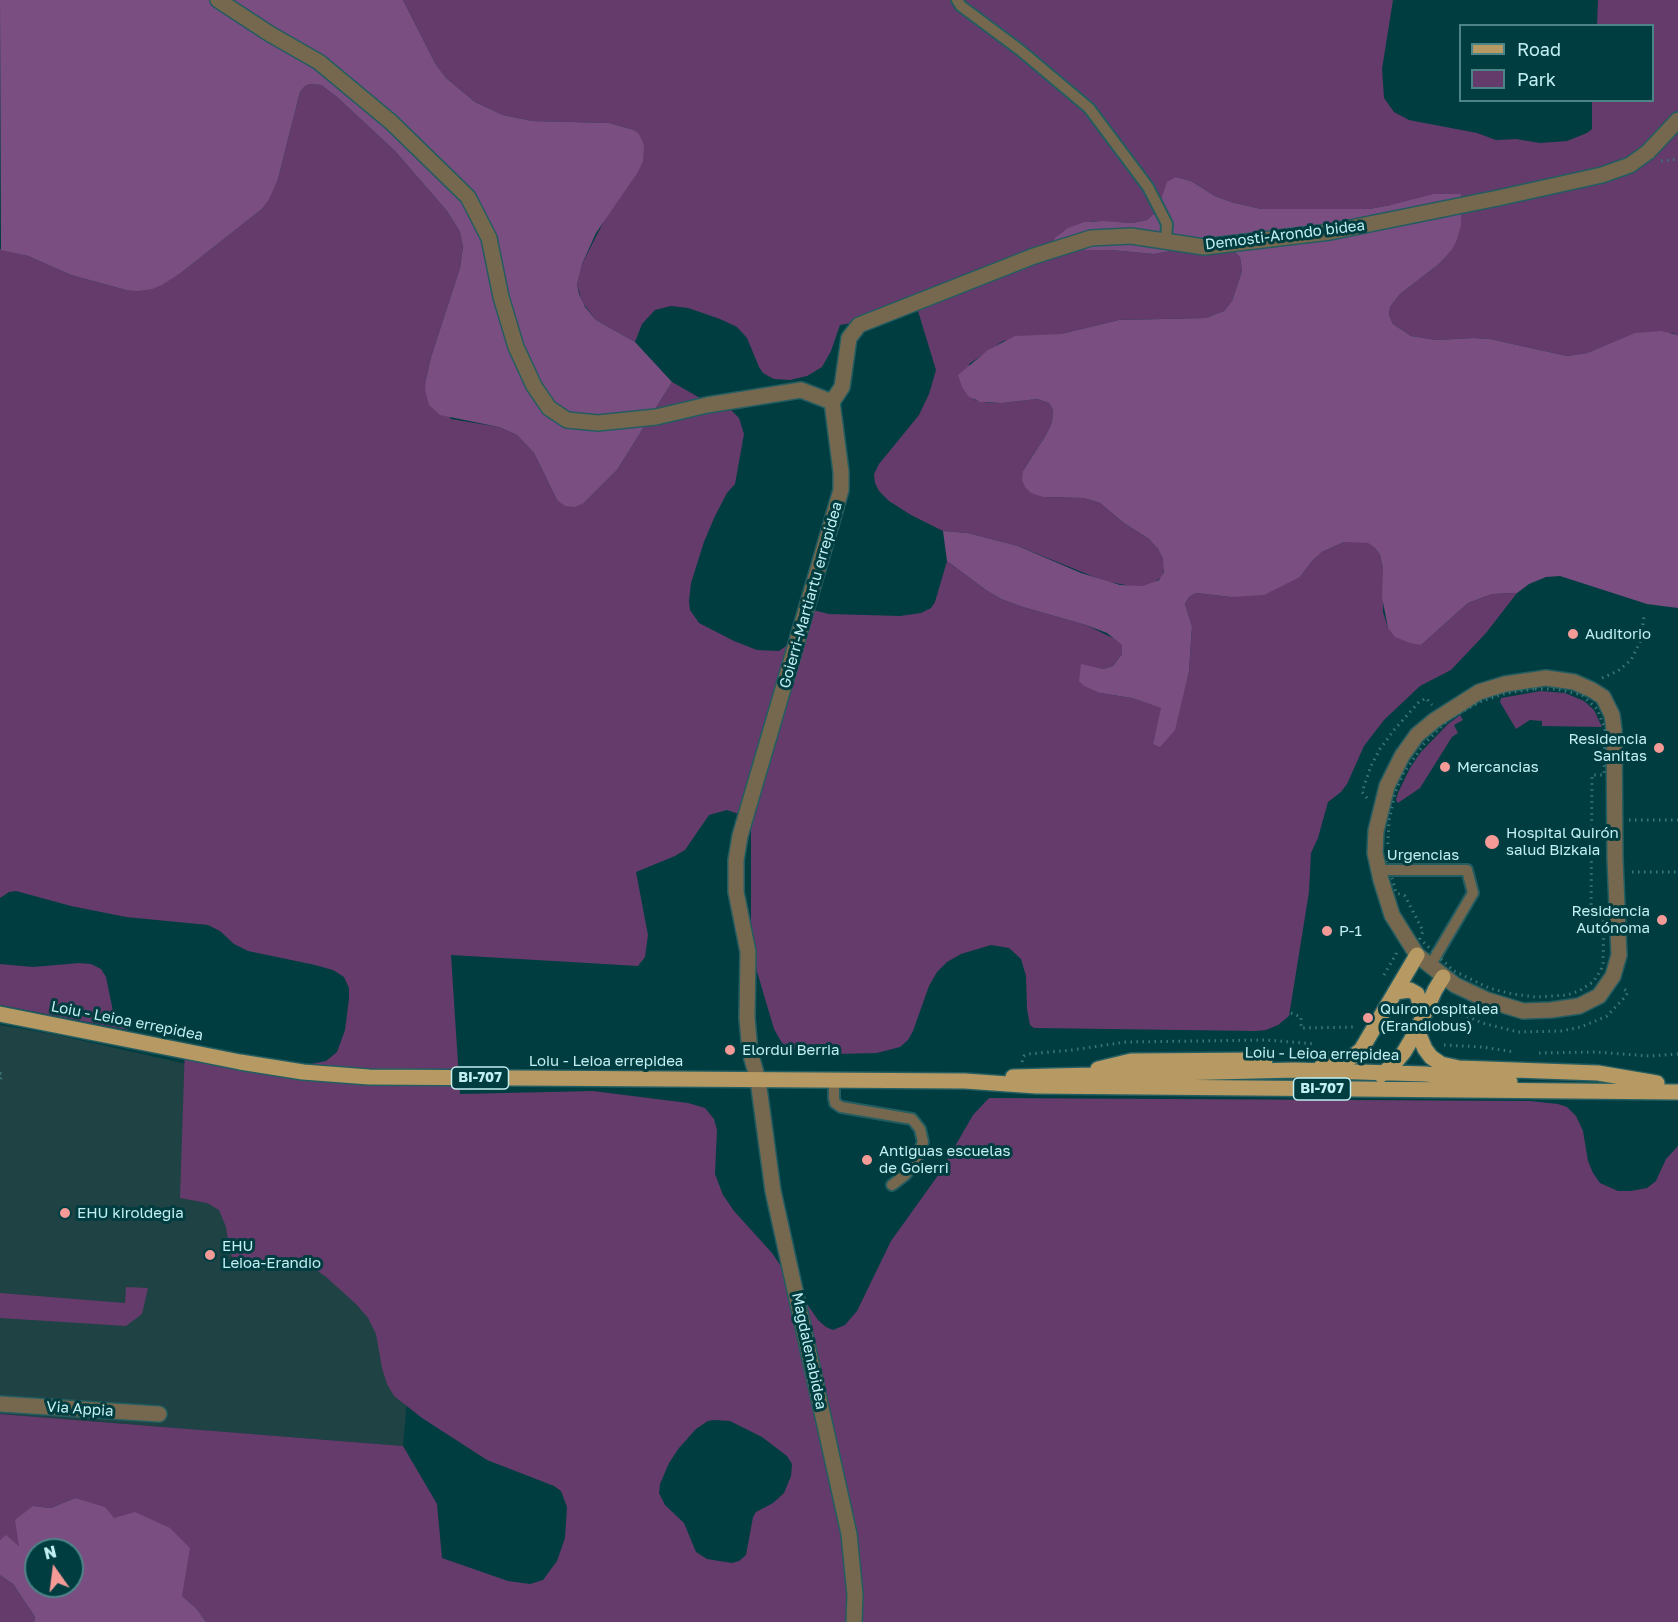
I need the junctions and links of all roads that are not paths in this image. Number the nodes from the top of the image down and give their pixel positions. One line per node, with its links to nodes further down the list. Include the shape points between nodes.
1 (218, 0): 5 (street, via 319,62 391,122 468,197 489,238 516,347 549,408 567,420 598,423 656,417 801,390)
2 (957, 0): 4 (lane, via 1089,108 1148,187 1167,224)
3 (1678, 120): 4 (street, Demosti-Arondo bidea, via 1648,152 1630,165 1602,175 1330,232 1204,247)
4 (1166, 240): 5 (street, Demosti-Arondo bidea, via 1131,236 1091,238 1034,255 859,325 849,338 842,387)
5 (832, 402): 16 (street, Goierri-Martiartu errepidea, via 841,490 736,860 736,892 748,952 750,1052)
6 (1384, 870): 7 (street, via 1392,915); 8 (lane, Urgencias, via 1467,870 1473,893); 9 (street, via 1376,854 1376,831 1387,786 1417,735 1435,720 1479,692 1529,679 1574,682 1603,697 1614,730 1619,932 1616,969 1599,996 1579,1006 1551,1010 1523,1011 1487,1000)
7 (1417, 955): 8 (street); 10 (main road)
8 (1433, 961): 9 (street)
9 (1443, 977): 12 (main road)
10 (1395, 992): 12 (main road, via 1410,990 1417,994); 15 (main road, via 1361,1050 1342,1060 1131,1060)
11 (0, 1014): 16 (main road, Loiu - Leioa errepidea / BI-707, via 303,1072 369,1077)
12 (1424, 1014): 13 (main road)
13 (1417, 1030): 14 (main road); 19 (main road, via 1431,1057 1459,1068 1598,1073)
14 (1385, 1072): 15 (main road, Loiu - Leioa errepidea / BI-707); 19 (main road, Loiu - Leioa errepidea / BI-707, via 1515,1082); 21 (main road, via 1373,1080 1241,1079)
15 (1080, 1075): 18 (main road, Loiu - Leioa errepidea / BI-707)
16 (758, 1080): 17 (main road, Loiu - Leioa errepidea / BI-707); 26 (street, Magdalenabidea, via 773,1191 849,1534)
17 (834, 1080): 18 (main road, Loiu - Leioa errepidea / BI-707); 23 (lane, via 835,1103 841,1107 912,1119 920,1129 924,1143 915,1162)
18 (965, 1081): 21 (main road, Loiu - Leioa errepidea / BI-707, via 1035,1086)
19 (1657, 1083): 20 (main road, Loiu - Leioa errepidea / BI-707)
20 (1678, 1085)
21 (1191, 1087): 22 (main road, Loiu - Leioa errepidea / BI-707)
22 (1678, 1092)
23 (892, 1185)
24 (0, 1404): 25 (street, Via Appia)
25 (159, 1414)
26 (854, 1622)

